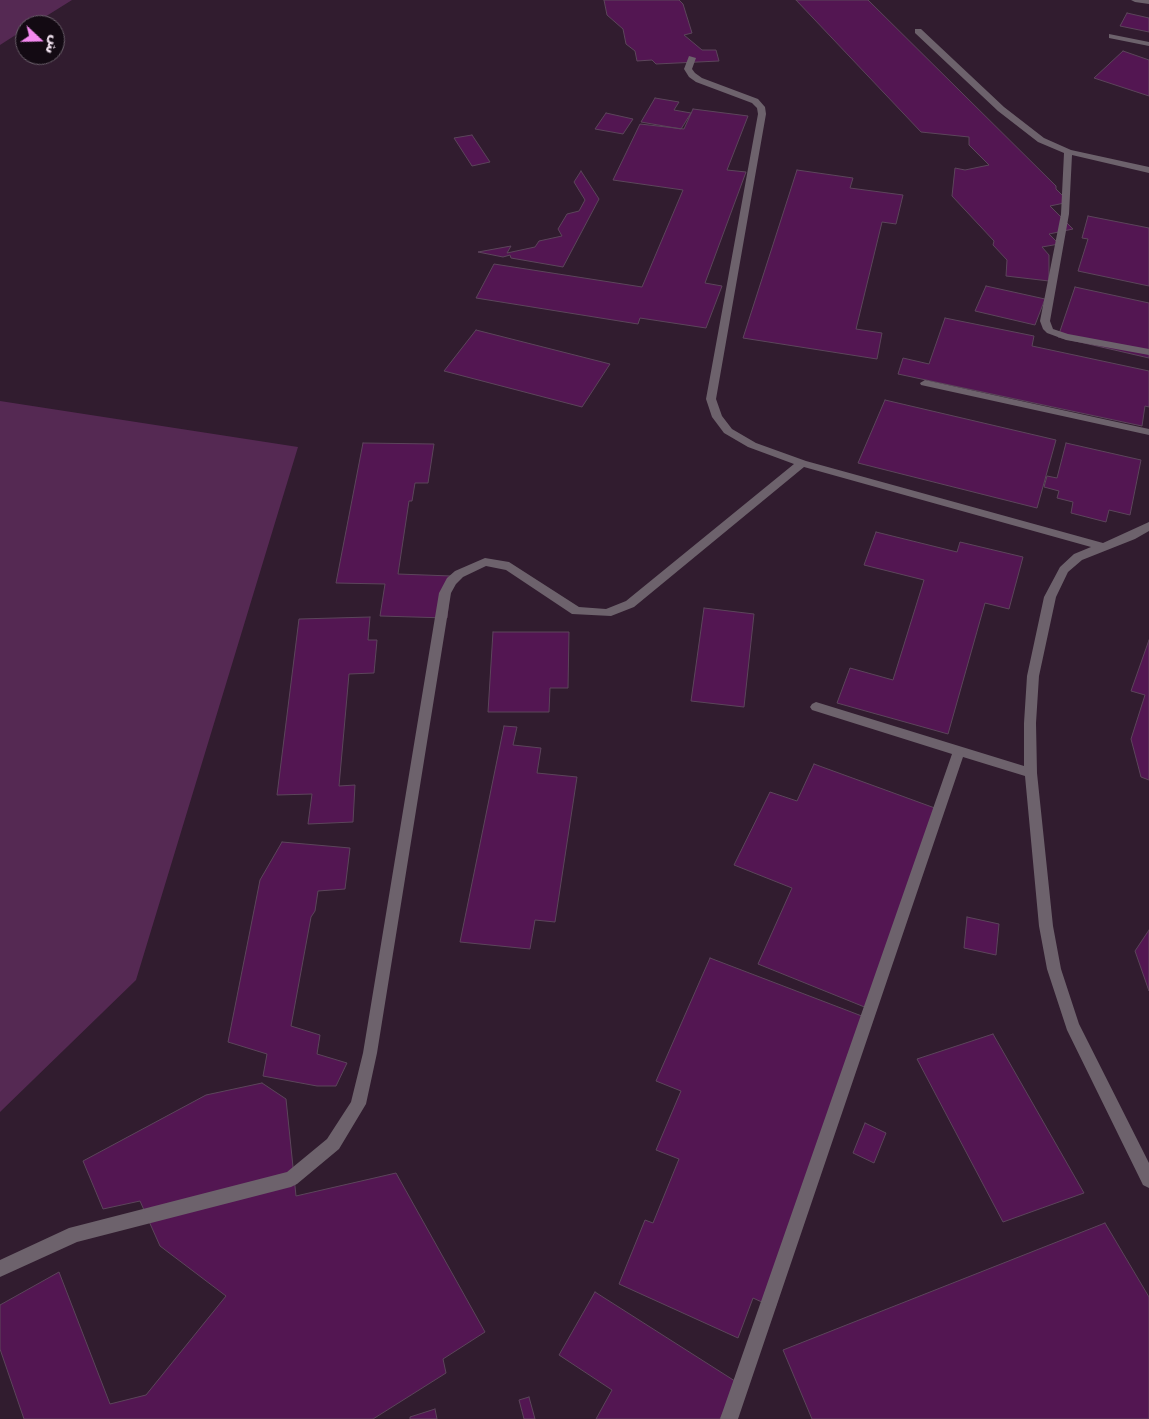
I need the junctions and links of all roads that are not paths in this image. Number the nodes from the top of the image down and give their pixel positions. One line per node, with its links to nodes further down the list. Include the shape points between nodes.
1 (1135, 0): 2 (street)
2 (1149, 2)
3 (918, 32): 7 (street, via 1001,109 1041,140)
4 (1112, 36): 5 (street)
5 (1149, 44)
6 (692, 58): 12 (street, via 688,69 692,75 755,101 762,114 712,398 717,417 728,431 752,445)
7 (1068, 152): 8 (street); 9 (street, via 1065,214 1046,327 1066,337)
8 (1149, 170)
9 (1149, 352)
10 (925, 383): 11 (street)
11 (1149, 432)
12 (802, 463): 14 (street); 19 (street, via 630,604 607,613 576,611 509,566 496,563 485,562 451,581 445,593 370,1053 358,1104 333,1144 291,1179 75,1234)
13 (1149, 526): 14 (street)
14 (1104, 547): 17 (street, via 1078,557 1064,570 1050,597 1033,676)
15 (816, 707): 16 (street)
16 (959, 750): 17 (street); 20 (street)
17 (1031, 773): 18 (street, via 1046,926 1054,970 1072,1025)
18 (1149, 1180)
19 (0, 1269)
20 (729, 1419)

